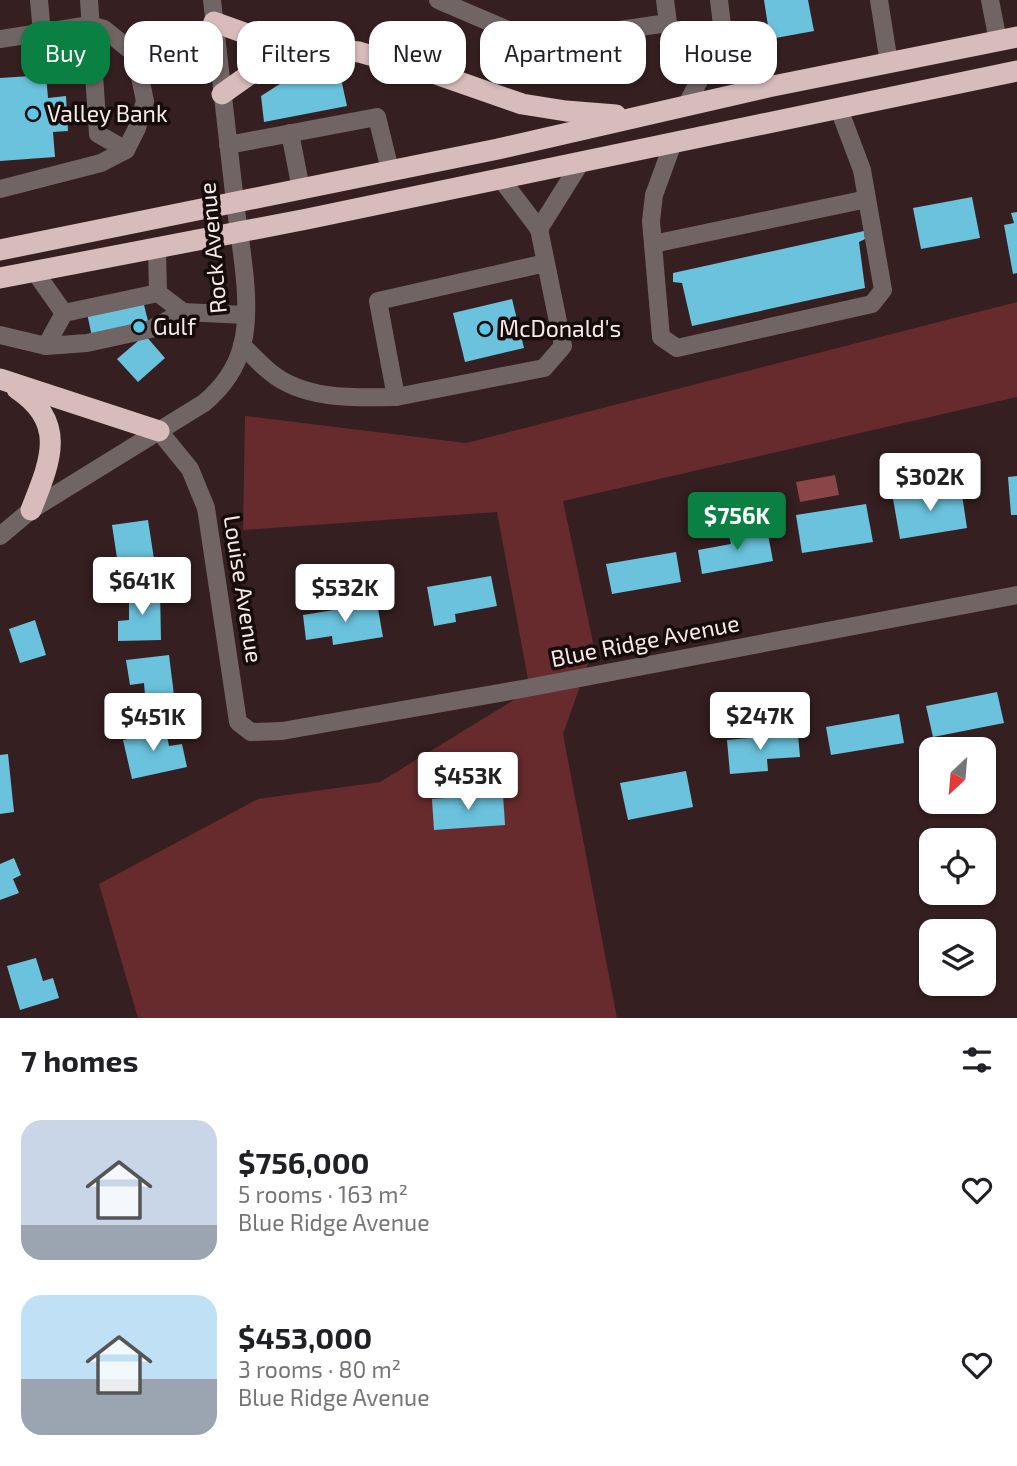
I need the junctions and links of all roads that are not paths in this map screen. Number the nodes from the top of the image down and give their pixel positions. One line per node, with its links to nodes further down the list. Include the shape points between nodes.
1 (39, 0): 9 (street)
2 (89, 0): 10 (street)
3 (212, 0): 11 (street, Rock Avenue)
4 (438, 0): 5 (street, via 536,42 668,23)
5 (665, 0)
6 (719, 0): 12 (street)
7 (879, 0): 18 (street)
8 (990, 0): 16 (street)
9 (41, 21)
10 (90, 21)
11 (214, 21)
12 (721, 21)
13 (110, 34): 33 (street, via 135,54 145,102)
14 (21, 36): 15 (street)
15 (0, 39)
16 (1008, 39): 18 (highway)
17 (355, 52): 29 (highway, via 522,104)
18 (889, 63): 25 (highway)
19 (1017, 71): 28 (highway)
20 (237, 83): 26 (highway)
21 (94, 84): 33 (street, via 98,134)
22 (221, 84): 26 (street, Rock Avenue)
23 (697, 84): 27 (street)
24 (765, 84): 25 (street)
25 (768, 87): 27 (highway)
26 (222, 94): 32 (street, Rock Avenue)
27 (686, 106): 29 (highway)
28 (839, 108): 31 (highway); 39 (street, via 862,170)
29 (639, 117): 35 (highway)
30 (290, 133): 32 (street); 35 (street, via 377,117); 38 (street)
31 (673, 143): 34 (highway); 43 (street, via 654,195)
32 (228, 145): 40 (street, Rock Avenue)
33 (126, 150): 37 (street, via 101,163)
34 (580, 162): 36 (highway); 41 (street)
35 (390, 170): 38 (highway)
36 (501, 179): 41 (street); 42 (highway)
37 (0, 189)
38 (301, 189): 40 (highway)
39 (867, 199): 43 (street); 43 (street, via 883,290 873,304 677,348 661,337)
40 (235, 202): 42 (street, Rock Avenue); 45 (highway)
41 (539, 229): 46 (street)
42 (238, 232): 44 (highway); 52 (street, Rock Avenue)
43 (653, 244)
44 (157, 248): 47 (highway); 49 (street)
45 (0, 250)
46 (547, 262): 57 (street, via 563,346 544,368); 57 (street, via 378,301)
47 (35, 272): 48 (highway); 51 (street)
48 (0, 278)
49 (158, 293): 50 (street); 51 (street)
50 (183, 312): 52 (street); 55 (street, via 151,329 87,343)
51 (64, 313): 55 (street)
52 (246, 315): 54 (street, Rock Avenue)
53 (0, 335): 55 (street)
54 (243, 345): 57 (street, via 271,373 291,384 349,399); 58 (street, Rock Avenue, via 219,391)
55 (46, 346)
56 (3, 381): 58 (highway); 59 (highway, via 30,397 45,420 51,444 49,466)
57 (396, 397)
58 (159, 430): 59 (street, Rock Avenue); 62 (street, Louise Avenue, via 190,470 206,508 238,722 251,732)
59 (31, 510): 60 (street, Rock Avenue)
60 (0, 536)
61 (1017, 594): 62 (street, Blue Ridge Avenue)
62 (282, 731)

